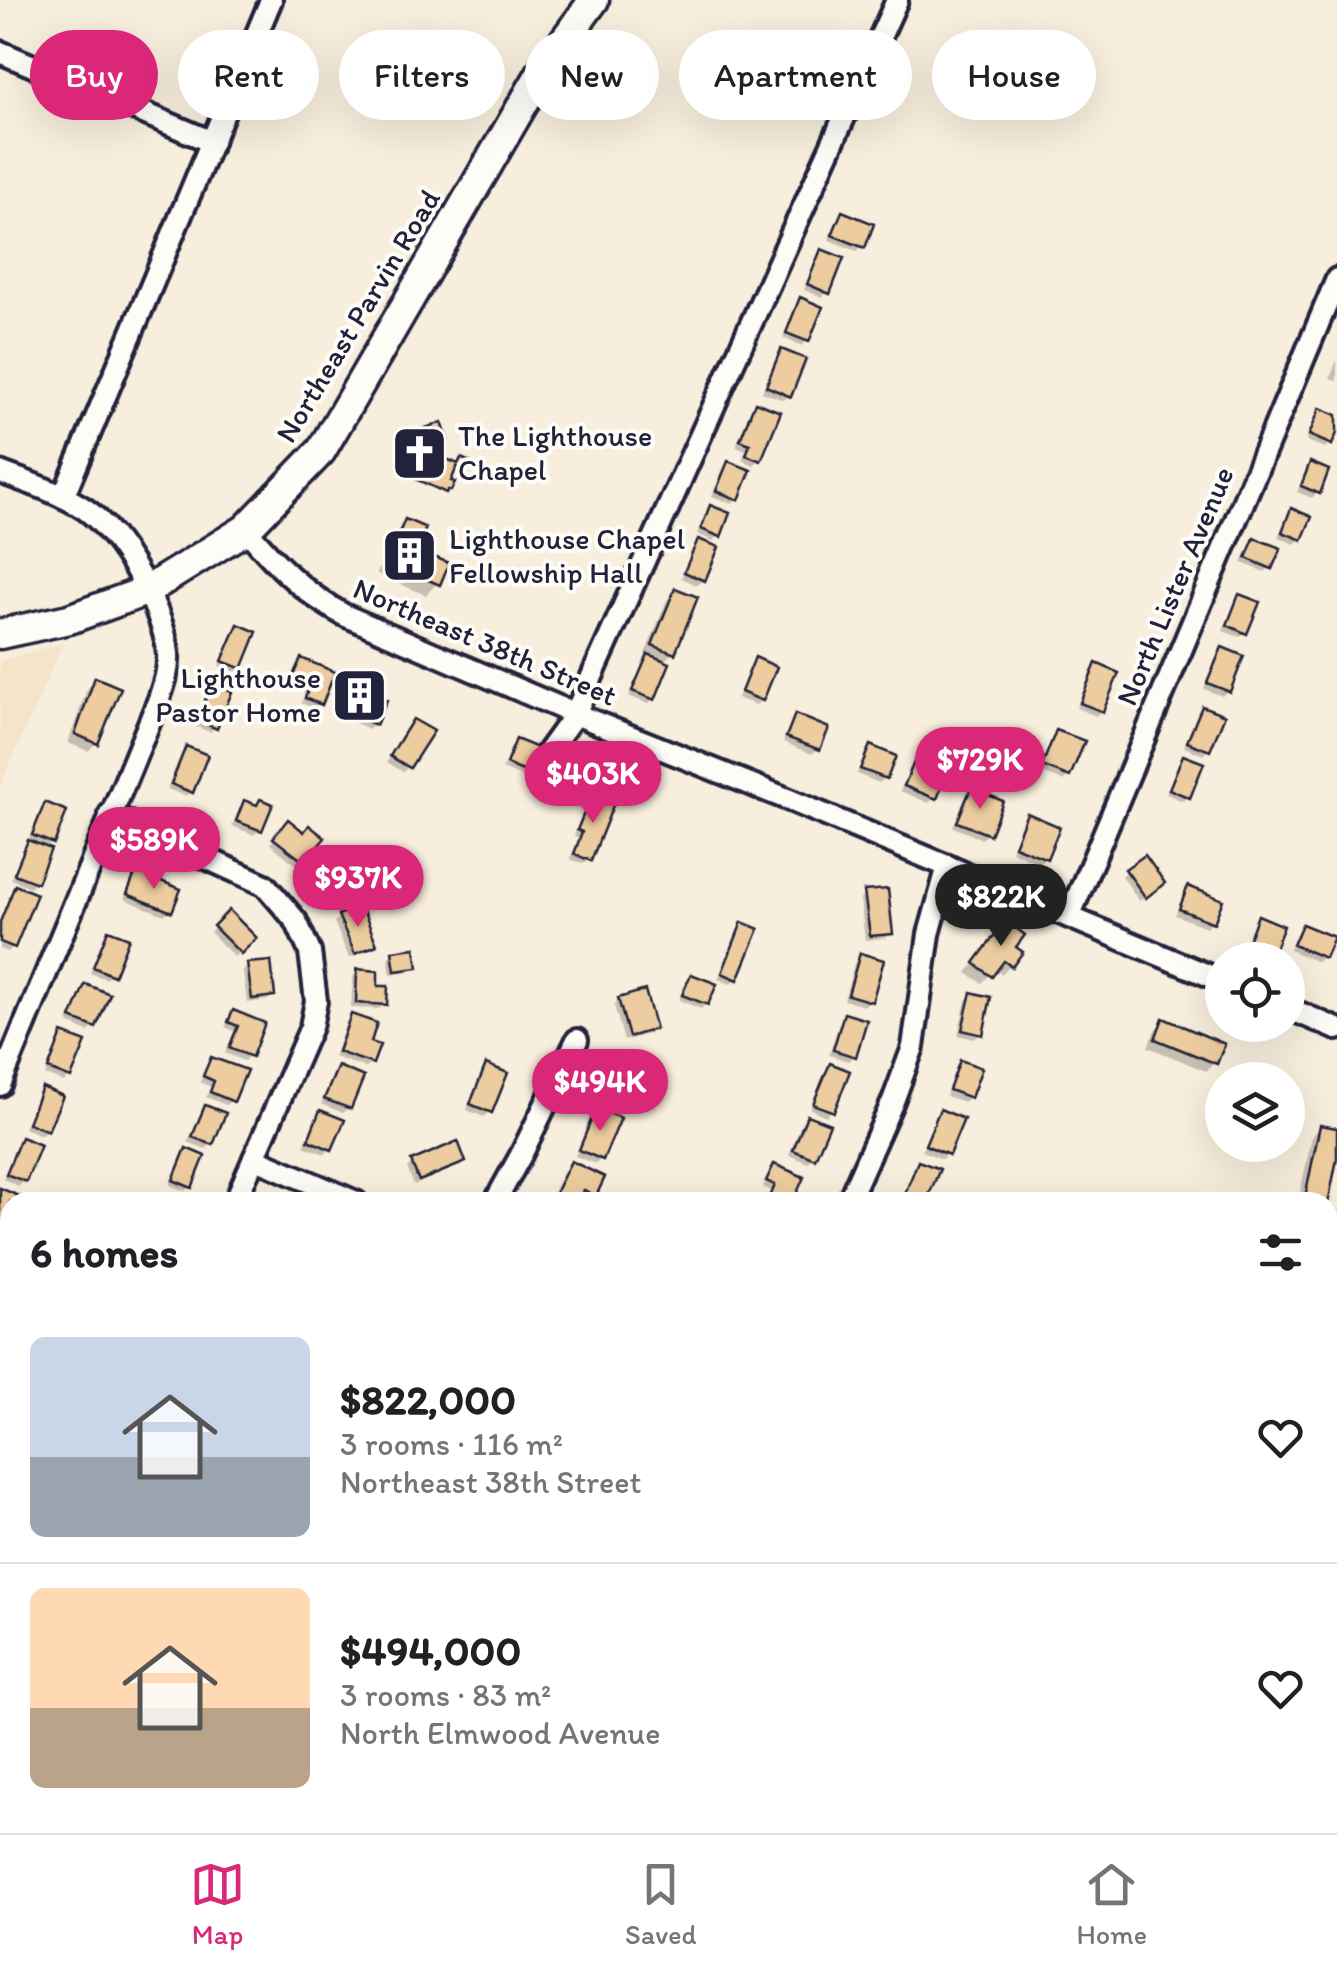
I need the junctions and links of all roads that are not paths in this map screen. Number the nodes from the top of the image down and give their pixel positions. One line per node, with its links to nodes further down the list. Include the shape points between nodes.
1 (271, 0): 5 (street)
2 (594, 0): 9 (main road, Northeast Parvin Road, via 544,68 320,451)
3 (897, 0): 12 (street)
4 (0, 52): 5 (street)
5 (212, 142): 8 (street)
6 (1337, 279): 16 (street, North Lister Avenue)
7 (0, 472): 8 (street)
8 (63, 497): 10 (street, via 113,535)
9 (246, 530): 10 (main road, Northeast Parvin Road); 12 (street, Northeast 38th Street, via 287,575 329,607)
10 (146, 591): 11 (main road, Northeast Parvin Road, via 69,619); 14 (street, via 164,635 167,674)
11 (0, 634)
12 (574, 714): 13 (street); 15 (street, Northeast 38th Street)
13 (549, 750)
14 (110, 814): 21 (street); 22 (street, via 265,885 296,921 310,952 316,1002 311,1027)
15 (948, 866): 16 (street, Northeast 38th Street); 26 (street, via 929,934 912,1047)
16 (1069, 917): 17 (street, Northeast 38th Street)
17 (1205, 974)
18 (1305, 1015): 19 (street)
19 (1337, 1029)
20 (577, 1040): 25 (street)
21 (0, 1085)
22 (254, 1158): 23 (street); 24 (street)
23 (239, 1192)
24 (333, 1192)
25 (501, 1192)
26 (852, 1192)

